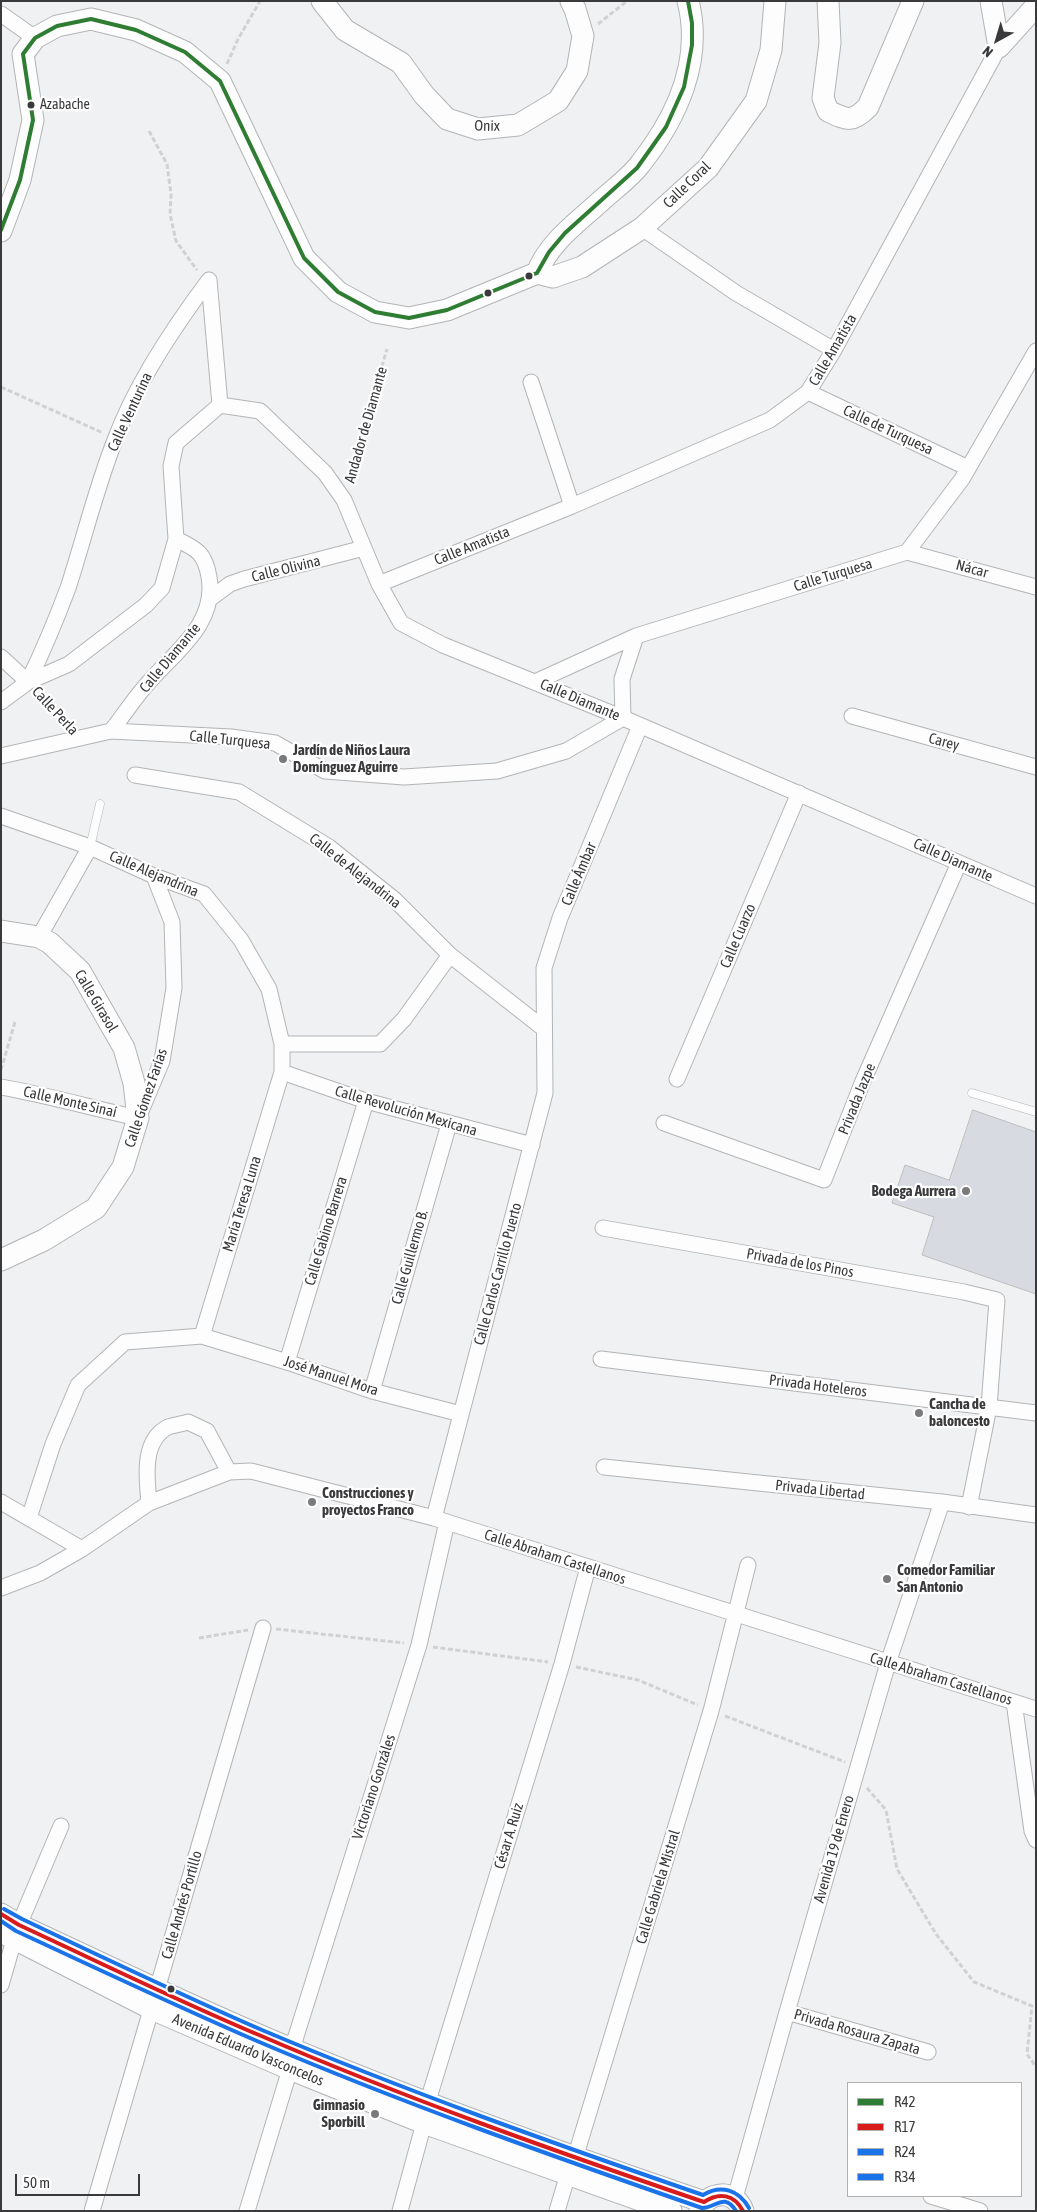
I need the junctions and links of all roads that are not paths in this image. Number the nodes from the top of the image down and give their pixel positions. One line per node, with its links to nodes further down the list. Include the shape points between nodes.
1 (322, 1): 2 (street, Onix, via 345,30 401,63 424,96 447,119 478,129 518,125 558,101 577,71 583,36)
2 (571, 1)
3 (688, 1): 14 (street, via 693,22 690,70 672,116 640,164 571,227 544,256)
4 (775, 1): 12 (street, Calle Coral, via 771,50 756,101 708,168)
5 (828, 1): 6 (street, via 830,43 823,98 828,111 846,120 858,117 868,107)
6 (913, 1)
7 (990, 1): 11 (street)
8 (1036, 6): 11 (street, Calle Amatista)
9 (1, 14): 10 (street)
10 (29, 46): 13 (street, via 33,120 20,180); 14 (street, via 57,26 91,19 136,30 185,52 220,81 304,258 338,292 375,312 409,318 446,310)
11 (1000, 47): 15 (street, Calle Amatista)
12 (642, 228): 14 (street, Calle Coral, via 582,267 553,277); 15 (street, via 736,293)
13 (1, 231)
14 (537, 273)
15 (834, 350): 18 (street, Calle Amatista)
16 (1036, 351): 20 (street)
17 (531, 382): 21 (street)
18 (808, 392): 20 (street, Calle de Turquesa); 21 (street, Calle Amatista, via 770,420)
19 (220, 405): 22 (street, via 176,443 171,466); 23 (street, Calle Diamante, via 260,410 325,473 344,500); 30 (street, Calle Venturina, via 209,280 172,329 115,438 68,588)
20 (968, 468): 24 (street)
21 (572, 506): 25 (street, Calle Amatista)
22 (176, 538): 27 (street, Calle Diamante, via 196,548 207,562); 30 (street, via 162,588 146,605 69,664)
23 (364, 548): 25 (street, Calle Diamante); 27 (street, Calle Olivina, via 244,579)
24 (908, 552): 26 (street, Nácar); 28 (street, Calle Turquesa)
25 (379, 584): 31 (street, Calle Diamante, via 401,623 443,645)
26 (1036, 587)
27 (210, 598): 36 (street, Calle Diamante, via 204,619 179,653 149,682)
28 (636, 636): 31 (street, Calle Turquesa); 34 (street, via 622,678)
29 (1, 657): 30 (street)
30 (28, 682): 32 (street, Calle Venturina)
31 (535, 682): 34 (street, Calle Diamante)
32 (1, 702)
33 (852, 716): 38 (street, Carey)
34 (623, 718): 35 (street, Calle Diamante); 36 (street, Calle Turquesa, via 566,751 497,771 404,776 325,771 275,743 231,737)
35 (640, 726): 40 (street, Calle Diamante); 50 (street, Calle Ámbar, via 560,918 544,968)
36 (111, 731): 37 (street, Calle Turquesa)
37 (1, 756)
38 (1036, 767)
39 (135, 775): 49 (street, Calle de Alejandrina, via 239,792 329,847 395,900)
40 (799, 793): 44 (street, Calle Diamante); 53 (street, Calle Cuarzo)
41 (100, 804): 43 (lane)
42 (1, 816): 43 (street, Calle Alejandrina)
43 (90, 847): 45 (street, Calle Alejandrina); 48 (street)
44 (959, 863): 46 (street, Calle Diamante); 59 (street, Privada Jazpe, via 863,1081 824,1180)
45 (154, 876): 51 (street, Calle Alejandrina, via 204,894 241,940 269,989); 58 (street, Calle Gómez Farías, via 172,922 174,988 162,1061)
46 (1036, 896)
47 (1, 931): 48 (street, Calle Girasol)
48 (39, 937): 58 (street, Calle Girasol, via 80,971 124,1048 134,1083)
49 (450, 955): 50 (street, Calle de Alejandrina); 51 (street, via 404,1019 380,1044)
50 (543, 1028): 61 (street, Calle Carlos Carrillo Puerto, via 545,1094)
51 (282, 1044): 52 (street, Calle Alejandrina)
52 (282, 1072): 56 (street, Calle Revolución Mexicana); 64 (street, María Teresa Luna)
53 (677, 1080)
54 (1, 1087): 58 (street, Calle Monte Sinaí)
55 (972, 1093): 57 (lane)
56 (366, 1101): 60 (street, Calle Revolución Mexicana); 66 (street, Calle Gabino Barrera)
57 (1036, 1112)
58 (138, 1118): 63 (street, Calle Gómez Farías, via 124,1167 96,1208 44,1240)
59 (664, 1123)
60 (449, 1124): 61 (street, Calle Revolución Mexicana); 67 (street, Calle Guillermo B.)
61 (532, 1145): 69 (street, Calle Carlos Carrillo Puerto)
62 (603, 1228): 68 (street, Privada de los Pinos, via 997,1300)
63 (1, 1260)
64 (202, 1336): 66 (street, José Manuel Mora); 78 (street, via 125,1342 78,1385 53,1444)
65 (601, 1358): 68 (street, Privada Hoteleros)
66 (287, 1362): 67 (street, José Manuel Mora)
67 (372, 1391): 69 (street, José Manuel Mora)
68 (989, 1408): 70 (street, Privada Hoteleros); 76 (street)
69 (461, 1414): 79 (street, Calle Carlos Carrillo Puerto)
70 (1036, 1414)
71 (604, 1467): 74 (street, Privada Libertad)
72 (229, 1472): 75 (street, Calle Abraham Castellanos); 75 (street, via 207,1431 188,1422 167,1428 152,1444 146,1468); 79 (street, Calle Abraham Castellanos, via 251,1471)
73 (1, 1502): 78 (street)
74 (942, 1502): 76 (street, Privada Libertad); 86 (street, Avenida 19 de Enero)
75 (149, 1504): 80 (street, Calle Abraham Castellanos)
76 (968, 1507): 77 (street, Privada Libertad)
77 (1036, 1516)
78 (29, 1518): 80 (street)
79 (440, 1520): 82 (street, Calle Abraham Castellanos); 96 (street, Victoriano Gonzáles, via 419,1645)
80 (82, 1549): 83 (street, Calle Abraham Castellanos, via 40,1573)
81 (748, 1565): 84 (street, Calle Gabriela Mistral)
82 (588, 1567): 84 (street, Calle Abraham Castellanos); 97 (street, César A. Ruiz, via 562,1664)
83 (6, 1586)
84 (735, 1614): 86 (street, Calle Abraham Castellanos); 98 (street, Calle Gabriela Mistral, via 711,1711)
85 (263, 1628): 93 (street, Calle Andrés Portillo)
86 (888, 1663): 87 (street, Calle Abraham Castellanos); 94 (street, Avenida 19 de Enero)
87 (1014, 1702): 88 (street, Calle Abraham Castellanos); 90 (street, via 1032,1831)
88 (1036, 1709)
89 (61, 1826): 91 (street)
90 (1036, 1840)
91 (9, 1928): 92 (street); 93 (street, Avenida Eduardo Vasconcelos)
92 (1, 1985)
93 (155, 1999): 96 (street, Avenida Eduardo Vasconcelos); 102 (street, Calle Andrés Portillo)
94 (786, 2012): 95 (street, Privada Rosaura Zapata); 100 (street, Avenida 19 de Enero)
95 (928, 2052)
96 (291, 2059): 97 (street, Avenida Eduardo Vasconcelos); 103 (street, Victoriano Gonzáles)
97 (426, 2113): 98 (street, Avenida Eduardo Vasconcelos); 104 (street, César A. Ruiz)
98 (572, 2166): 101 (street, Avenida Eduardo Vasconcelos); 105 (street, Calle Gabriela Mistral); 106 (street, Avenida Eduardo Vasconcelos)
99 (934, 2197): 107 (street)
100 (739, 2204): 101 (street, via 718,2194)
101 (702, 2206)
102 (92, 2211)
103 (247, 2211)
104 (400, 2211)
105 (557, 2211)
106 (671, 2211)
107 (980, 2211)

